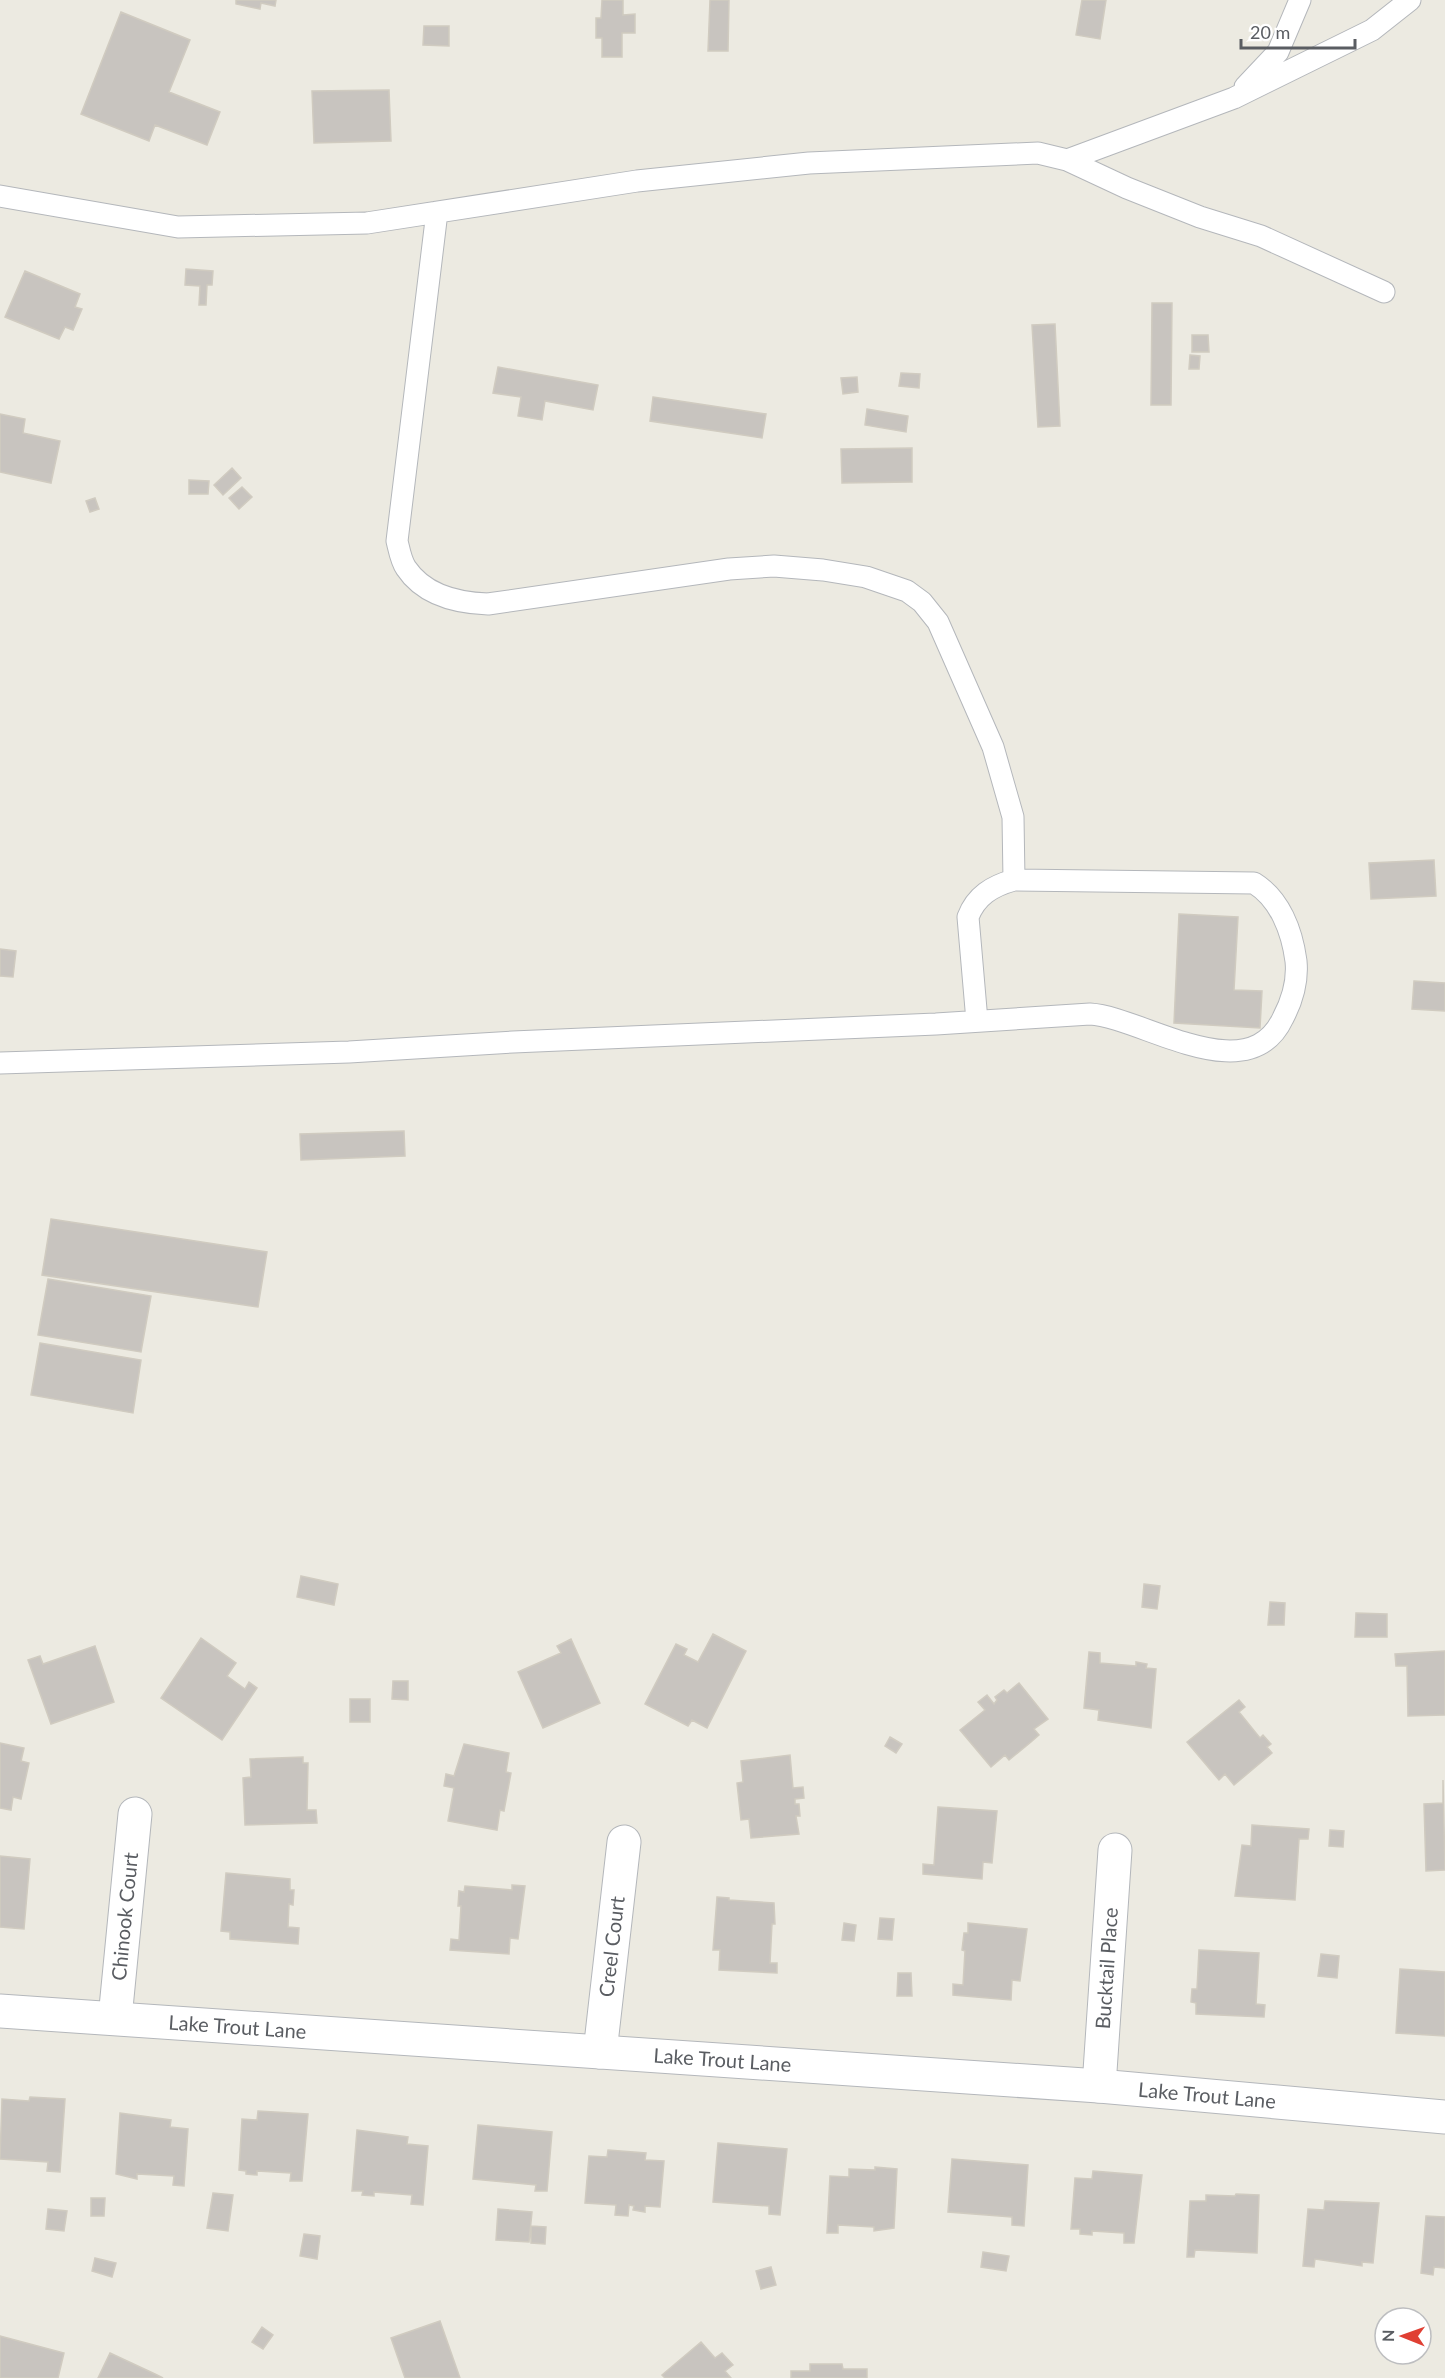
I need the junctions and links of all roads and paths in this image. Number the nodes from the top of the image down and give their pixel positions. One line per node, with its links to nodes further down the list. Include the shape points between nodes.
1 (1300, 0): 3 (lane, via 1278,52)
2 (1410, 0): 3 (lane, via 1372,30)
3 (1234, 98): 4 (lane)
4 (1067, 160): 6 (lane, via 1038,153 997,153 809,163 637,181); 7 (lane, via 1200,217 1261,236)
5 (0, 196): 6 (lane, via 177,227 367,223)
6 (437, 212): 8 (lane, via 397,541 405,567 423,585 464,603 488,604 774,566 866,577 907,591 922,602 942,631 993,747 1013,817)
7 (1384, 291)
8 (1014, 880): 9 (lane, via 974,901 968,917); 9 (lane, via 1254,883 1267,890 1288,927 1297,969 1293,992 1282,1022 1269,1037 1254,1045 1222,1052 1188,1045 1100,1014)
9 (977, 1021): 10 (lane, via 349,1052)
10 (0, 1063)
11 (135, 1814): 15 (street, Chinook Court)
12 (624, 1842): 16 (street, Creel Court)
13 (1115, 1850): 17 (street, Bucktail Place)
14 (0, 2011): 15 (street, Lake Trout Lane)
15 (115, 2018): 16 (street, Lake Trout Lane)
16 (600, 2052): 17 (street, Lake Trout Lane)
17 (1099, 2086): 18 (street, Lake Trout Lane)
18 (1445, 2117)

